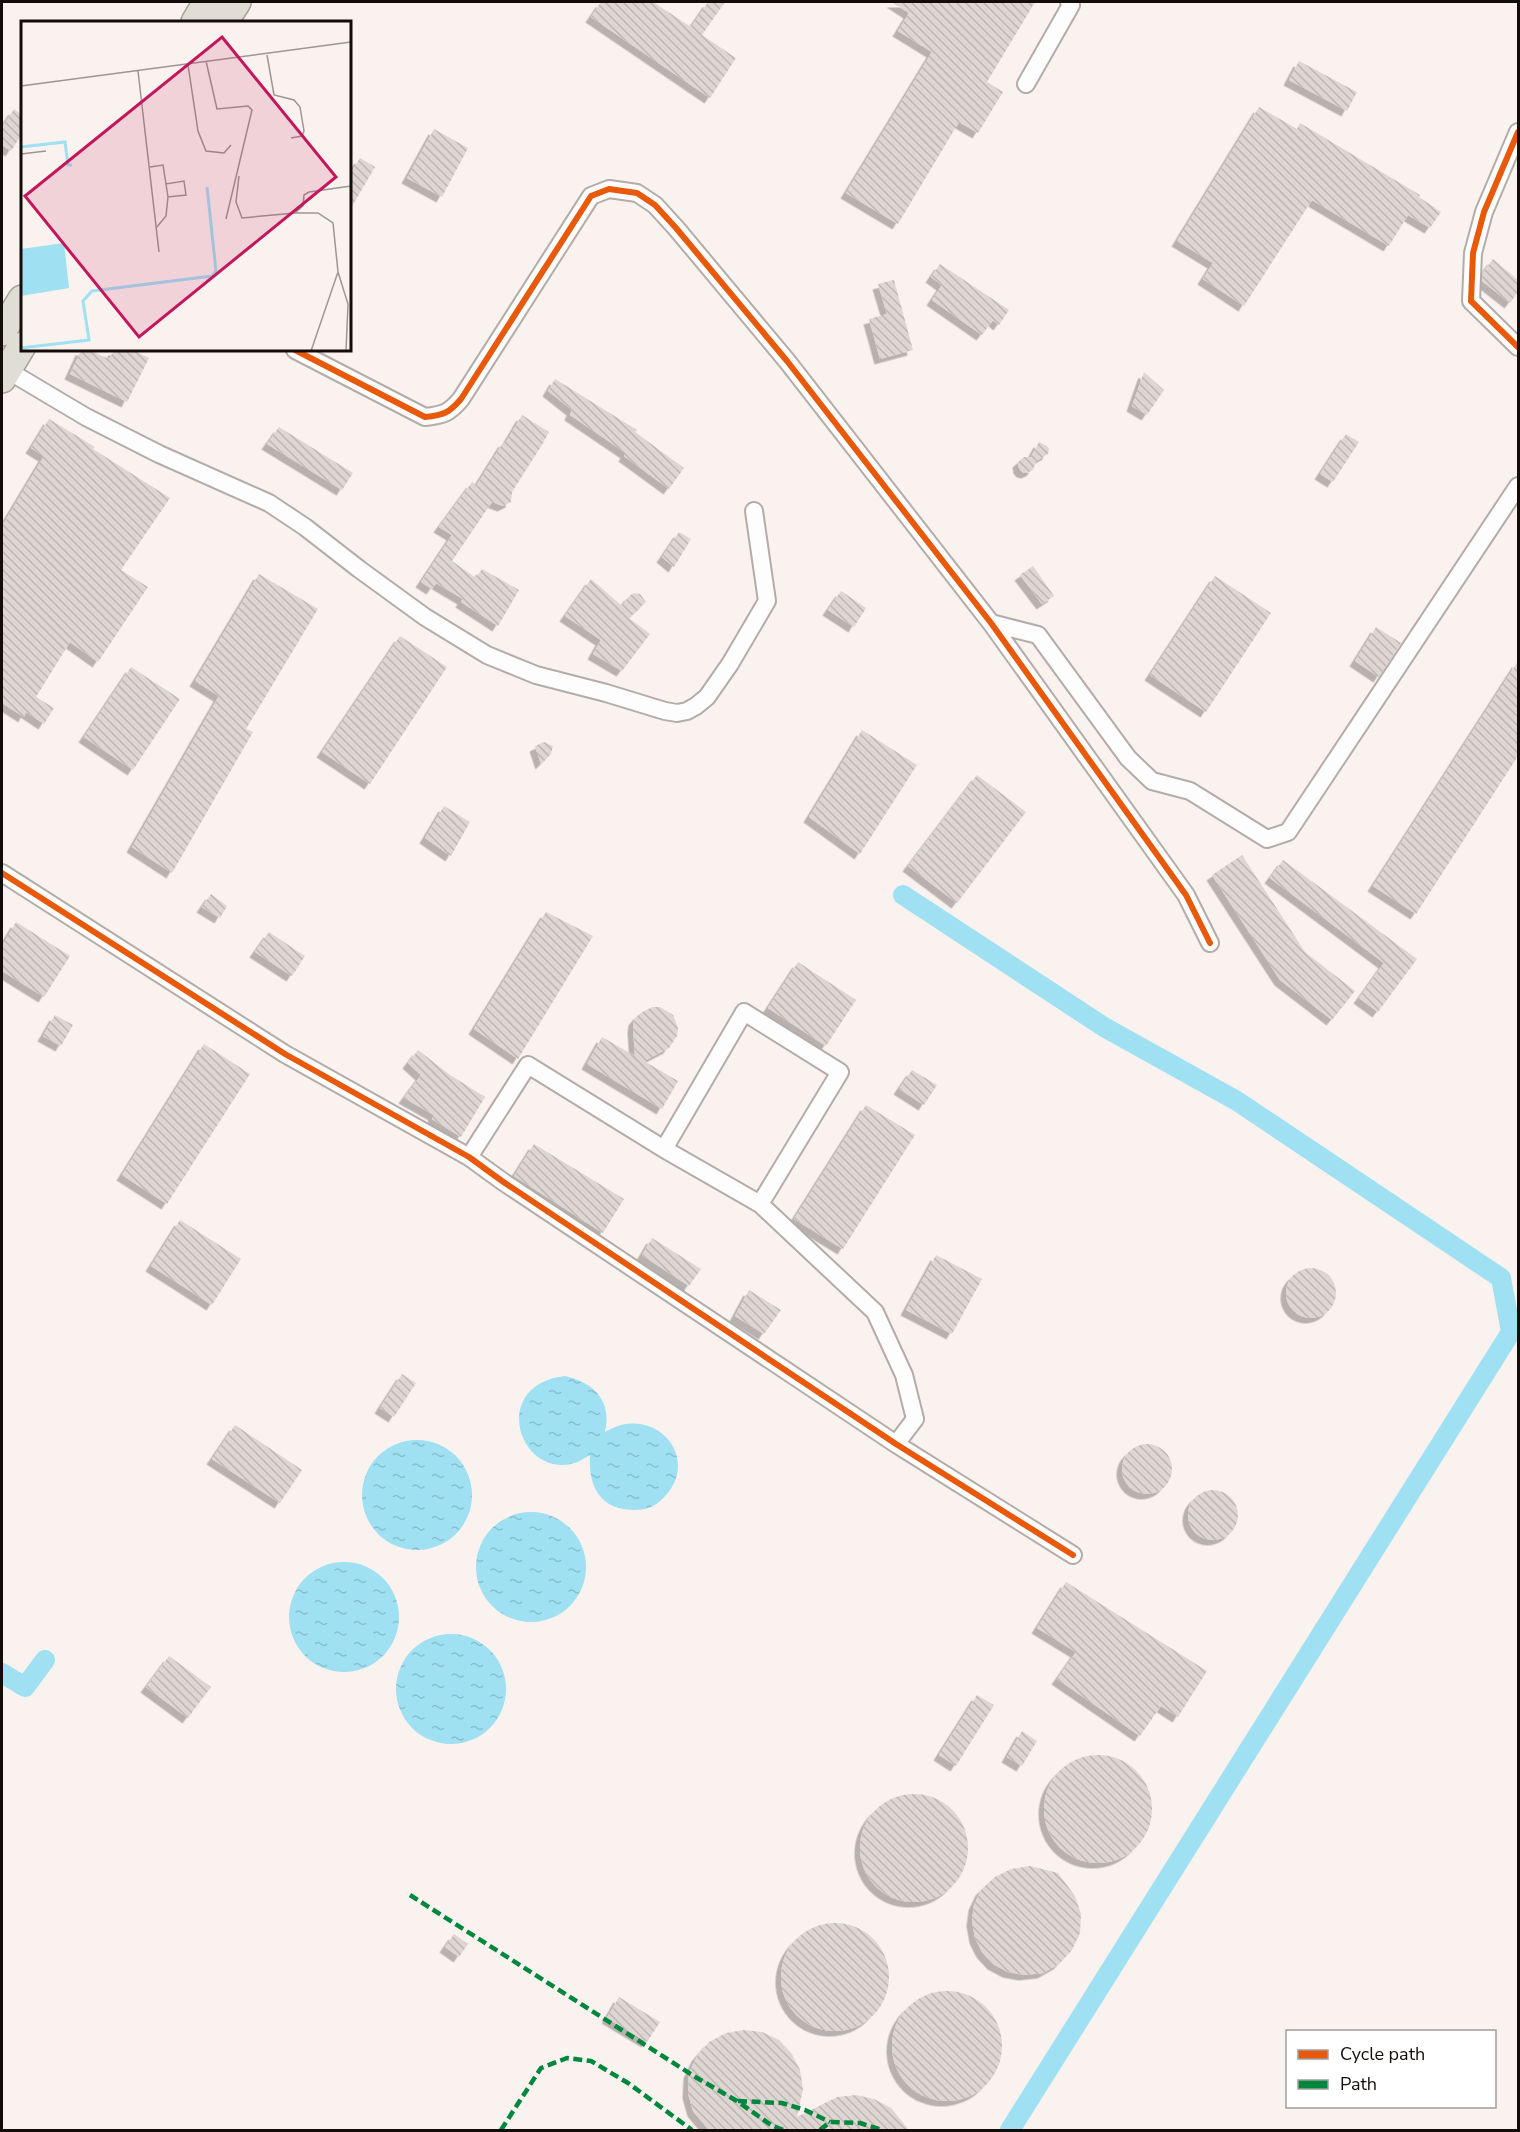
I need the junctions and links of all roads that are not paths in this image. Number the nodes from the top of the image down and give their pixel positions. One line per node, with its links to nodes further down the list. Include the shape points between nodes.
1 (207, 2): 4 (highway)
2 (237, 2): 5 (highway)
3 (1069, 2): 6 (street, via 1071,5)
4 (196, 21)
5 (225, 21)
6 (1026, 84)
7 (1518, 132): 10 (street, via 1484,212 1473,253 1471,301)
8 (21, 301): 9 (highway)
9 (2, 333)
10 (1518, 347)
11 (21, 348): 13 (highway)
12 (296, 351): 16 (street, via 425,417 442,416 461,399 591,196 609,189 637,193 655,205 676,228 772,343)
13 (4, 375): 15 (street, via 159,454 269,503 425,617 487,655 536,675 665,711 687,711 707,697 767,601)
14 (1518, 486): 16 (street, via 1288,832 1267,839 1190,791 1152,781 1128,758 1038,634)
15 (754, 511)
16 (991, 623): 18 (street, via 1186,895)
17 (2, 873): 20 (street, via 285,1054)
18 (1210, 943)
19 (664, 1149): 20 (street, via 528,1065); 21 (street); 21 (street, via 744,1012 840,1072)
20 (469, 1157): 22 (street)
21 (760, 1204): 22 (street, via 875,1312 904,1375 915,1419)
22 (896, 1444): 23 (street)
23 (1073, 1555)

